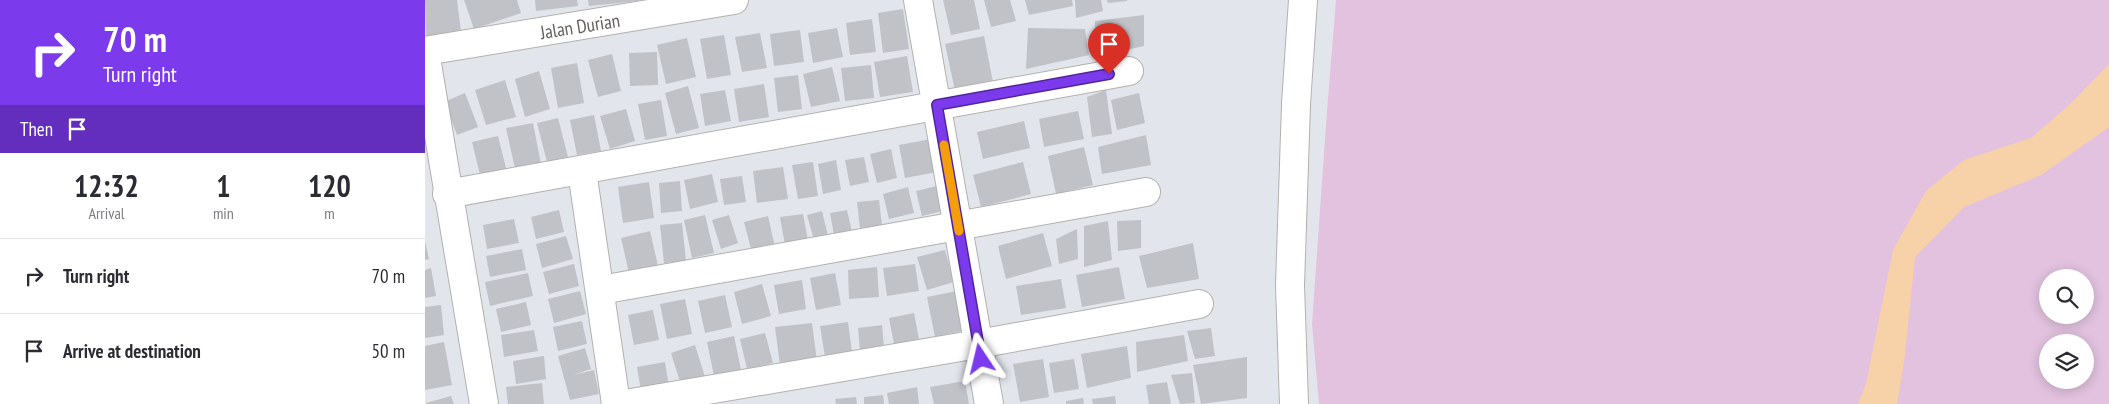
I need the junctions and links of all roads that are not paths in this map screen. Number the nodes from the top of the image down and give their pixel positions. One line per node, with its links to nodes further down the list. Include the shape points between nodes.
1 (734, 0): 4 (street, Jalan Durian)
2 (918, 0): 6 (street)
3 (1303, 0): 18 (street, via 1296,104 1291,285)
4 (425, 52): 9 (street)
5 (1129, 71): 6 (street)
6 (937, 105): 7 (street); 10 (street)
7 (582, 171): 9 (street); 11 (street)
8 (1147, 192): 10 (street)
9 (447, 194): 14 (street)
10 (958, 226): 11 (street); 13 (street)
11 (601, 290): 15 (street)
12 (1199, 304): 13 (street)
13 (978, 344): 16 (street); 17 (street)
14 (484, 404)
15 (616, 404)
16 (625, 404)
17 (989, 404)
18 (1293, 404)

